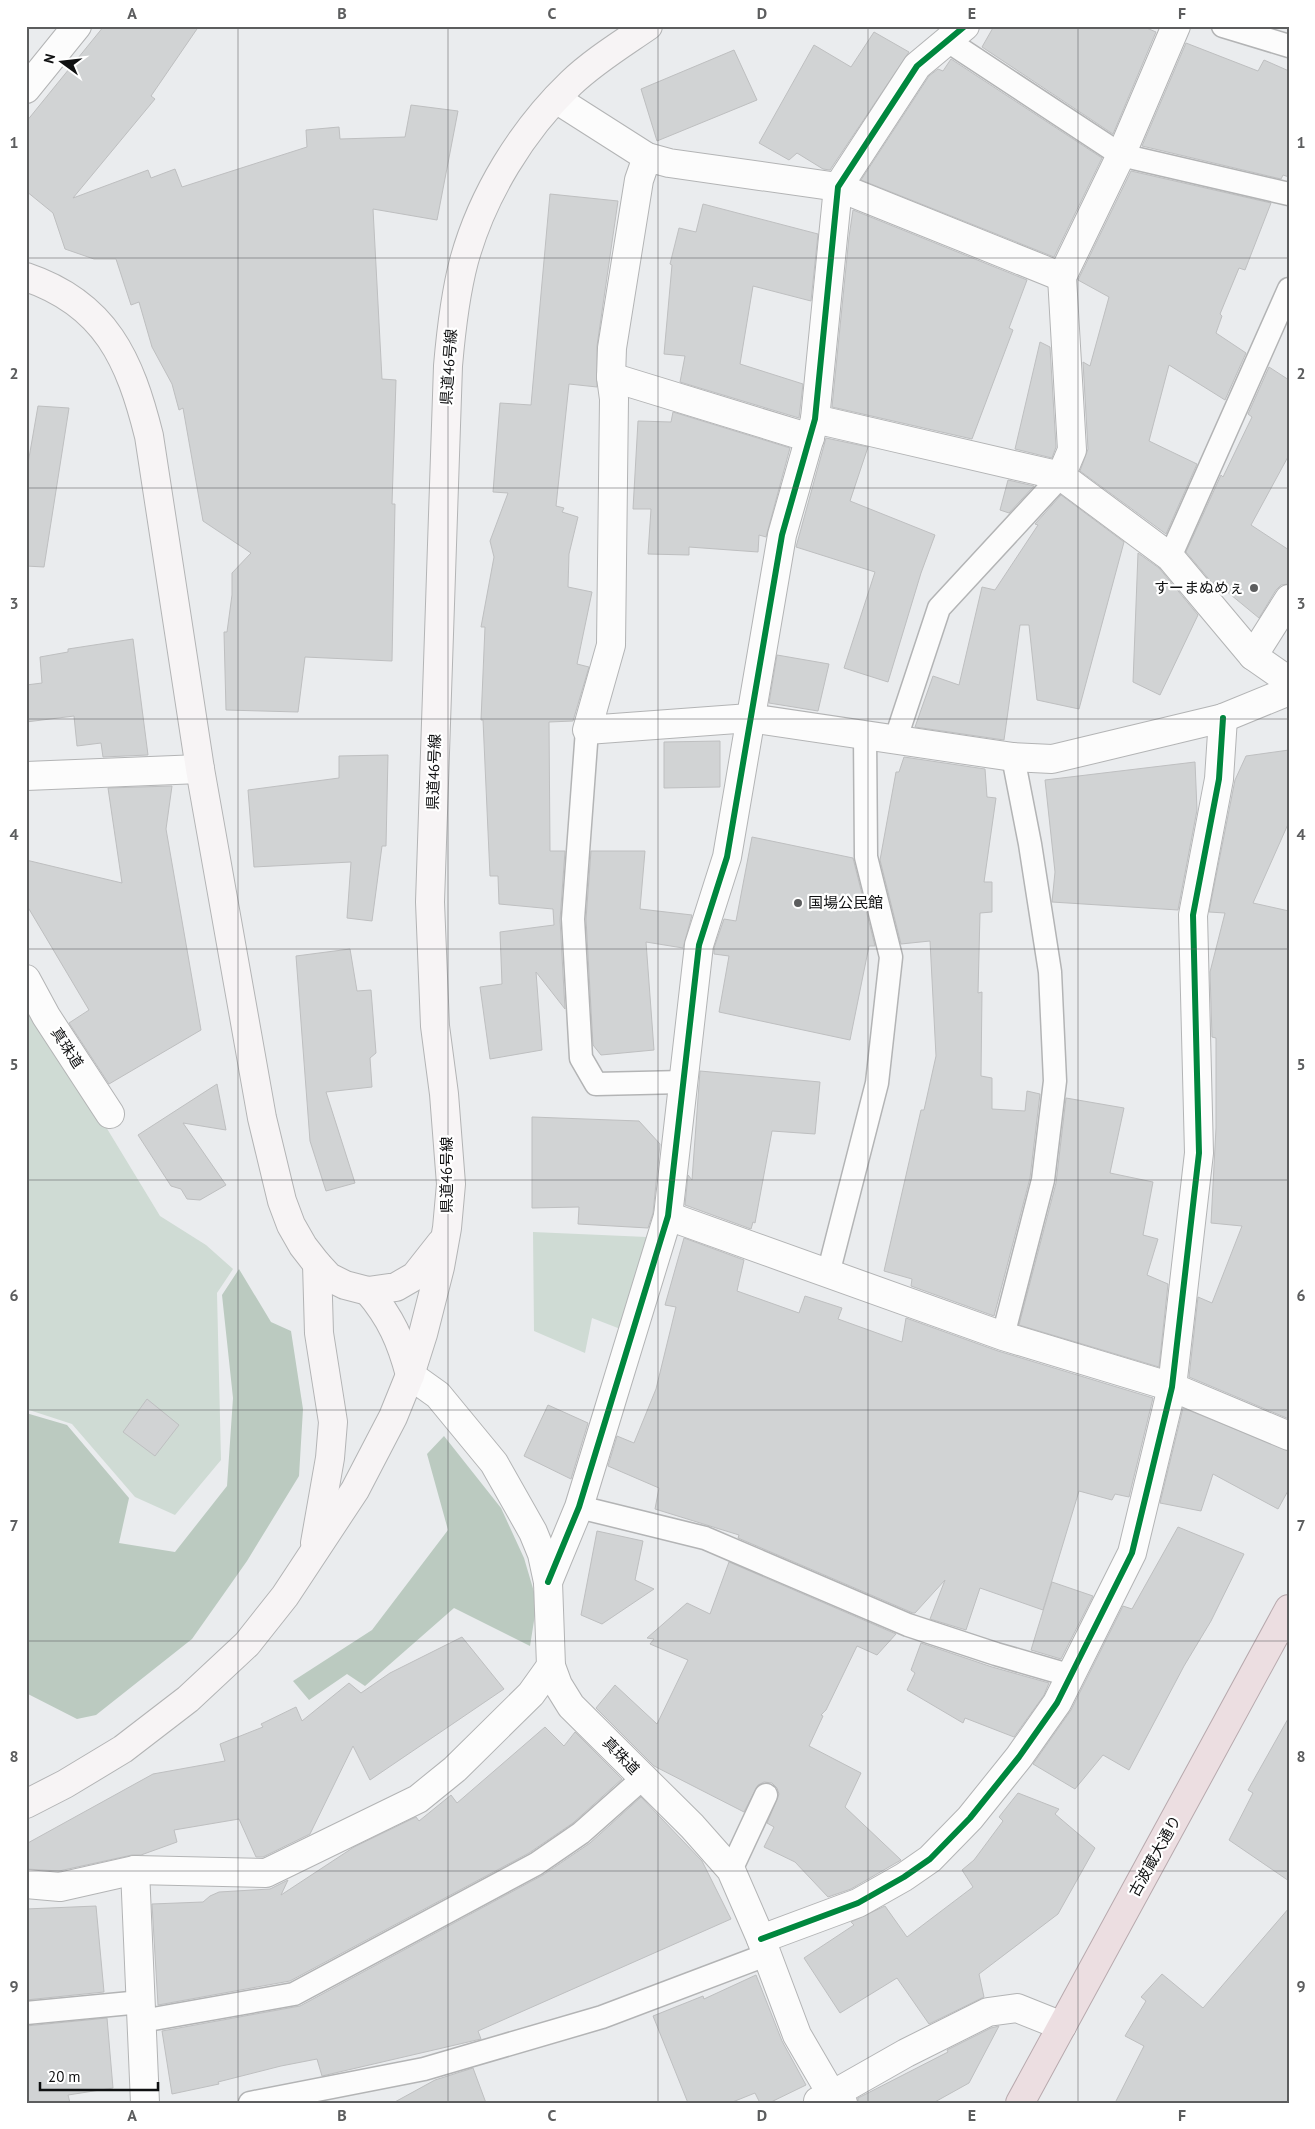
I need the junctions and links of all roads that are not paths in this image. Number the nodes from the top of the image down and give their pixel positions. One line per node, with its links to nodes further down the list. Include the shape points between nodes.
1 (77, 26): 7 (street)
2 (648, 26): 8 (main road, 県道46号線, via 572,82)
3 (1176, 26): 9 (street)
4 (1222, 26): 6 (lane)
5 (956, 34): 9 (lane); 11 (street, via 917,66)
6 (1289, 46)
7 (26, 89)
8 (556, 99): 10 (street); 36 (main road, 県道46号線, via 502,172 479,216 464,261 453,316 448,366 430,902 436,1026 451,1184)
9 (1121, 156): 12 (lane); 14 (street)
10 (647, 157): 11 (street, via 669,163); 16 (street, via 639,180 612,348)
11 (838, 187): 14 (street); 17 (street)
12 (1289, 194)
13 (26, 277): 30 (main road, via 62,292 91,314 117,349 140,399 149,436)
14 (1062, 277): 18 (street, via 1072,450)
15 (1289, 289): 19 (lane)
16 (611, 377): 17 (street); 26 (street, via 614,399 611,645)
17 (812, 429): 18 (street); 24 (street, via 782,535)
18 (1061, 476): 19 (street); 28 (lane, via 940,608)
19 (1170, 557): 21 (street)
20 (1289, 599): 21 (street)
21 (1253, 656): 22 (street)
22 (1289, 681)
23 (1289, 691): 25 (street)
24 (750, 718): 26 (street); 27 (street); 33 (street, via 727,857 699,945)
25 (1224, 718): 29 (street, via 1052,759); 42 (street, via 1219,779 1193,915 1199,1153)
26 (586, 730): 33 (lane, via 573,919 580,1058 596,1084)
27 (865, 734): 28 (street); 38 (lane, via 866,858 891,957 877,1083)
28 (896, 738): 29 (street)
29 (1013, 757): 40 (lane, via 1050,972 1055,1081 1043,1180)
30 (200, 769): 31 (street); 37 (main road, via 271,1158 291,1225)
31 (26, 776)
32 (26, 979): 34 (street, 真珠道, via 46,1016)
33 (683, 1082): 35 (street)
34 (110, 1114)
35 (668, 1216): 38 (street); 44 (street)
36 (445, 1238): 39 (main road, via 415,1276 396,1287); 41 (main road, 県道46号線)
37 (317, 1264): 39 (main road, via 329,1277 344,1285); 45 (main road, via 319,1333 333,1422 330,1458)
38 (828, 1274): 40 (street)
39 (368, 1291): 41 (main road, via 395,1330)
40 (1003, 1336): 42 (street)
41 (410, 1375): 45 (main road, 県道46号線, via 380,1446); 46 (street, 真珠道, via 438,1395 494,1463 533,1532)
42 (1172, 1387): 43 (street); 49 (street, via 1132,1553)
43 (1289, 1436)
44 (579, 1507): 46 (street); 49 (lane, via 705,1538 908,1625)
45 (312, 1556): 52 (main road, 県道46号線, via 248,1644 188,1699 123,1749)
46 (548, 1582): 48 (street, 真珠道)
47 (1289, 1609): 59 (highway, 古波蔵大通り)
48 (551, 1666): 50 (street, 真珠道, via 571,1706); 53 (street, via 531,1694 455,1769 418,1799 266,1873)
49 (1072, 1676): 56 (street, via 1019,1757 970,1818 930,1859 858,1903)
50 (642, 1779): 54 (street, 真珠道, via 692,1826); 57 (lane, via 581,1833 536,1864 294,1994)
51 (766, 1796): 54 (lane)
52 (26, 1804)
53 (135, 1870): 55 (street, via 60,1887); 57 (street)
54 (731, 1870): 56 (street, 真珠道)
55 (26, 1884)
56 (763, 1947): 60 (street, 真珠道, via 797,2035); 62 (lane, via 602,2017 424,2069)
57 (142, 2011): 58 (lane); 61 (street)
58 (26, 2013)
59 (1062, 2026): 60 (street, via 1017,2008 988,2012 906,2053); 63 (highway, 古波蔵大通り)
60 (830, 2100)
61 (145, 2103)
62 (250, 2103)
63 (1020, 2103)

